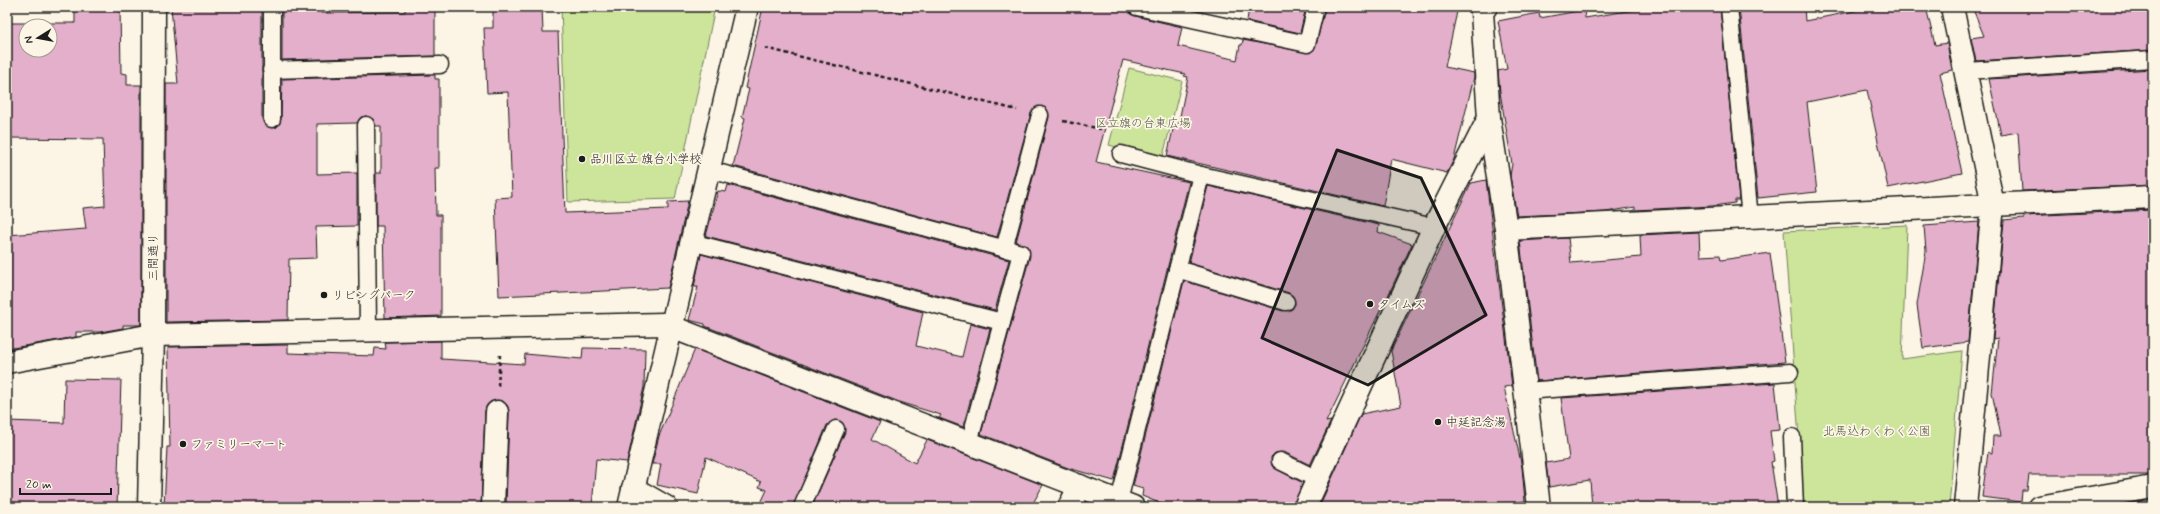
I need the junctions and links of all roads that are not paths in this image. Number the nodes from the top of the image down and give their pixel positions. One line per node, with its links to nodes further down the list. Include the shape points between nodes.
1 (154, 7): 32 (street, 三間通り)
2 (272, 7): 11 (lane)
3 (747, 7): 18 (street)
4 (1137, 7): 5 (lane, via 1307,44)
5 (1316, 7)
6 (1486, 7): 14 (street, via 1482,12)
7 (1729, 7): 22 (lane)
8 (1952, 7): 12 (street)
9 (2153, 59): 12 (lane)
10 (440, 65): 11 (lane)
11 (272, 70): 15 (lane)
12 (1966, 71): 21 (street)
13 (1040, 115): 26 (lane)
14 (1489, 118): 23 (street); 24 (street)
15 (272, 119)
16 (366, 124): 31 (lane)
17 (1121, 154): 19 (lane)
18 (710, 170): 25 (street); 26 (lane)
19 (1201, 175): 23 (lane); 27 (lane)
20 (2153, 196): 21 (street)
21 (1993, 205): 22 (street); 54 (street)
22 (1750, 218): 24 (street)
23 (1434, 227): 41 (street)
24 (1506, 229): 35 (street)
25 (692, 242): 29 (lane); 30 (street)
26 (1004, 249): 29 (lane, via 1020,253)
27 (1177, 269): 28 (lane); 45 (lane)
28 (1286, 302)
29 (1002, 322): 39 (lane)
30 (673, 328): 31 (street, via 664,324); 39 (street); 44 (street)
31 (368, 329): 32 (street)
32 (153, 335): 33 (street); 46 (street, 三間通り)
33 (7, 362)
34 (1790, 372): 35 (lane)
35 (1524, 391): 52 (street)
36 (497, 412): 47 (street)
37 (836, 429): 49 (lane)
38 (1792, 437): 53 (lane)
39 (969, 443): 42 (street)
40 (1280, 460): 41 (lane)
41 (1317, 479): 51 (street)
42 (1080, 486): 45 (street); 50 (street)
43 (2153, 487): 55 (street)
44 (631, 498): 48 (street)
45 (1126, 504)
46 (149, 507)
47 (493, 507)
48 (666, 507)
49 (802, 507)
50 (1069, 507)
51 (1305, 507)
52 (1539, 507)
53 (1795, 507)
54 (1965, 507)
55 (2039, 507)

